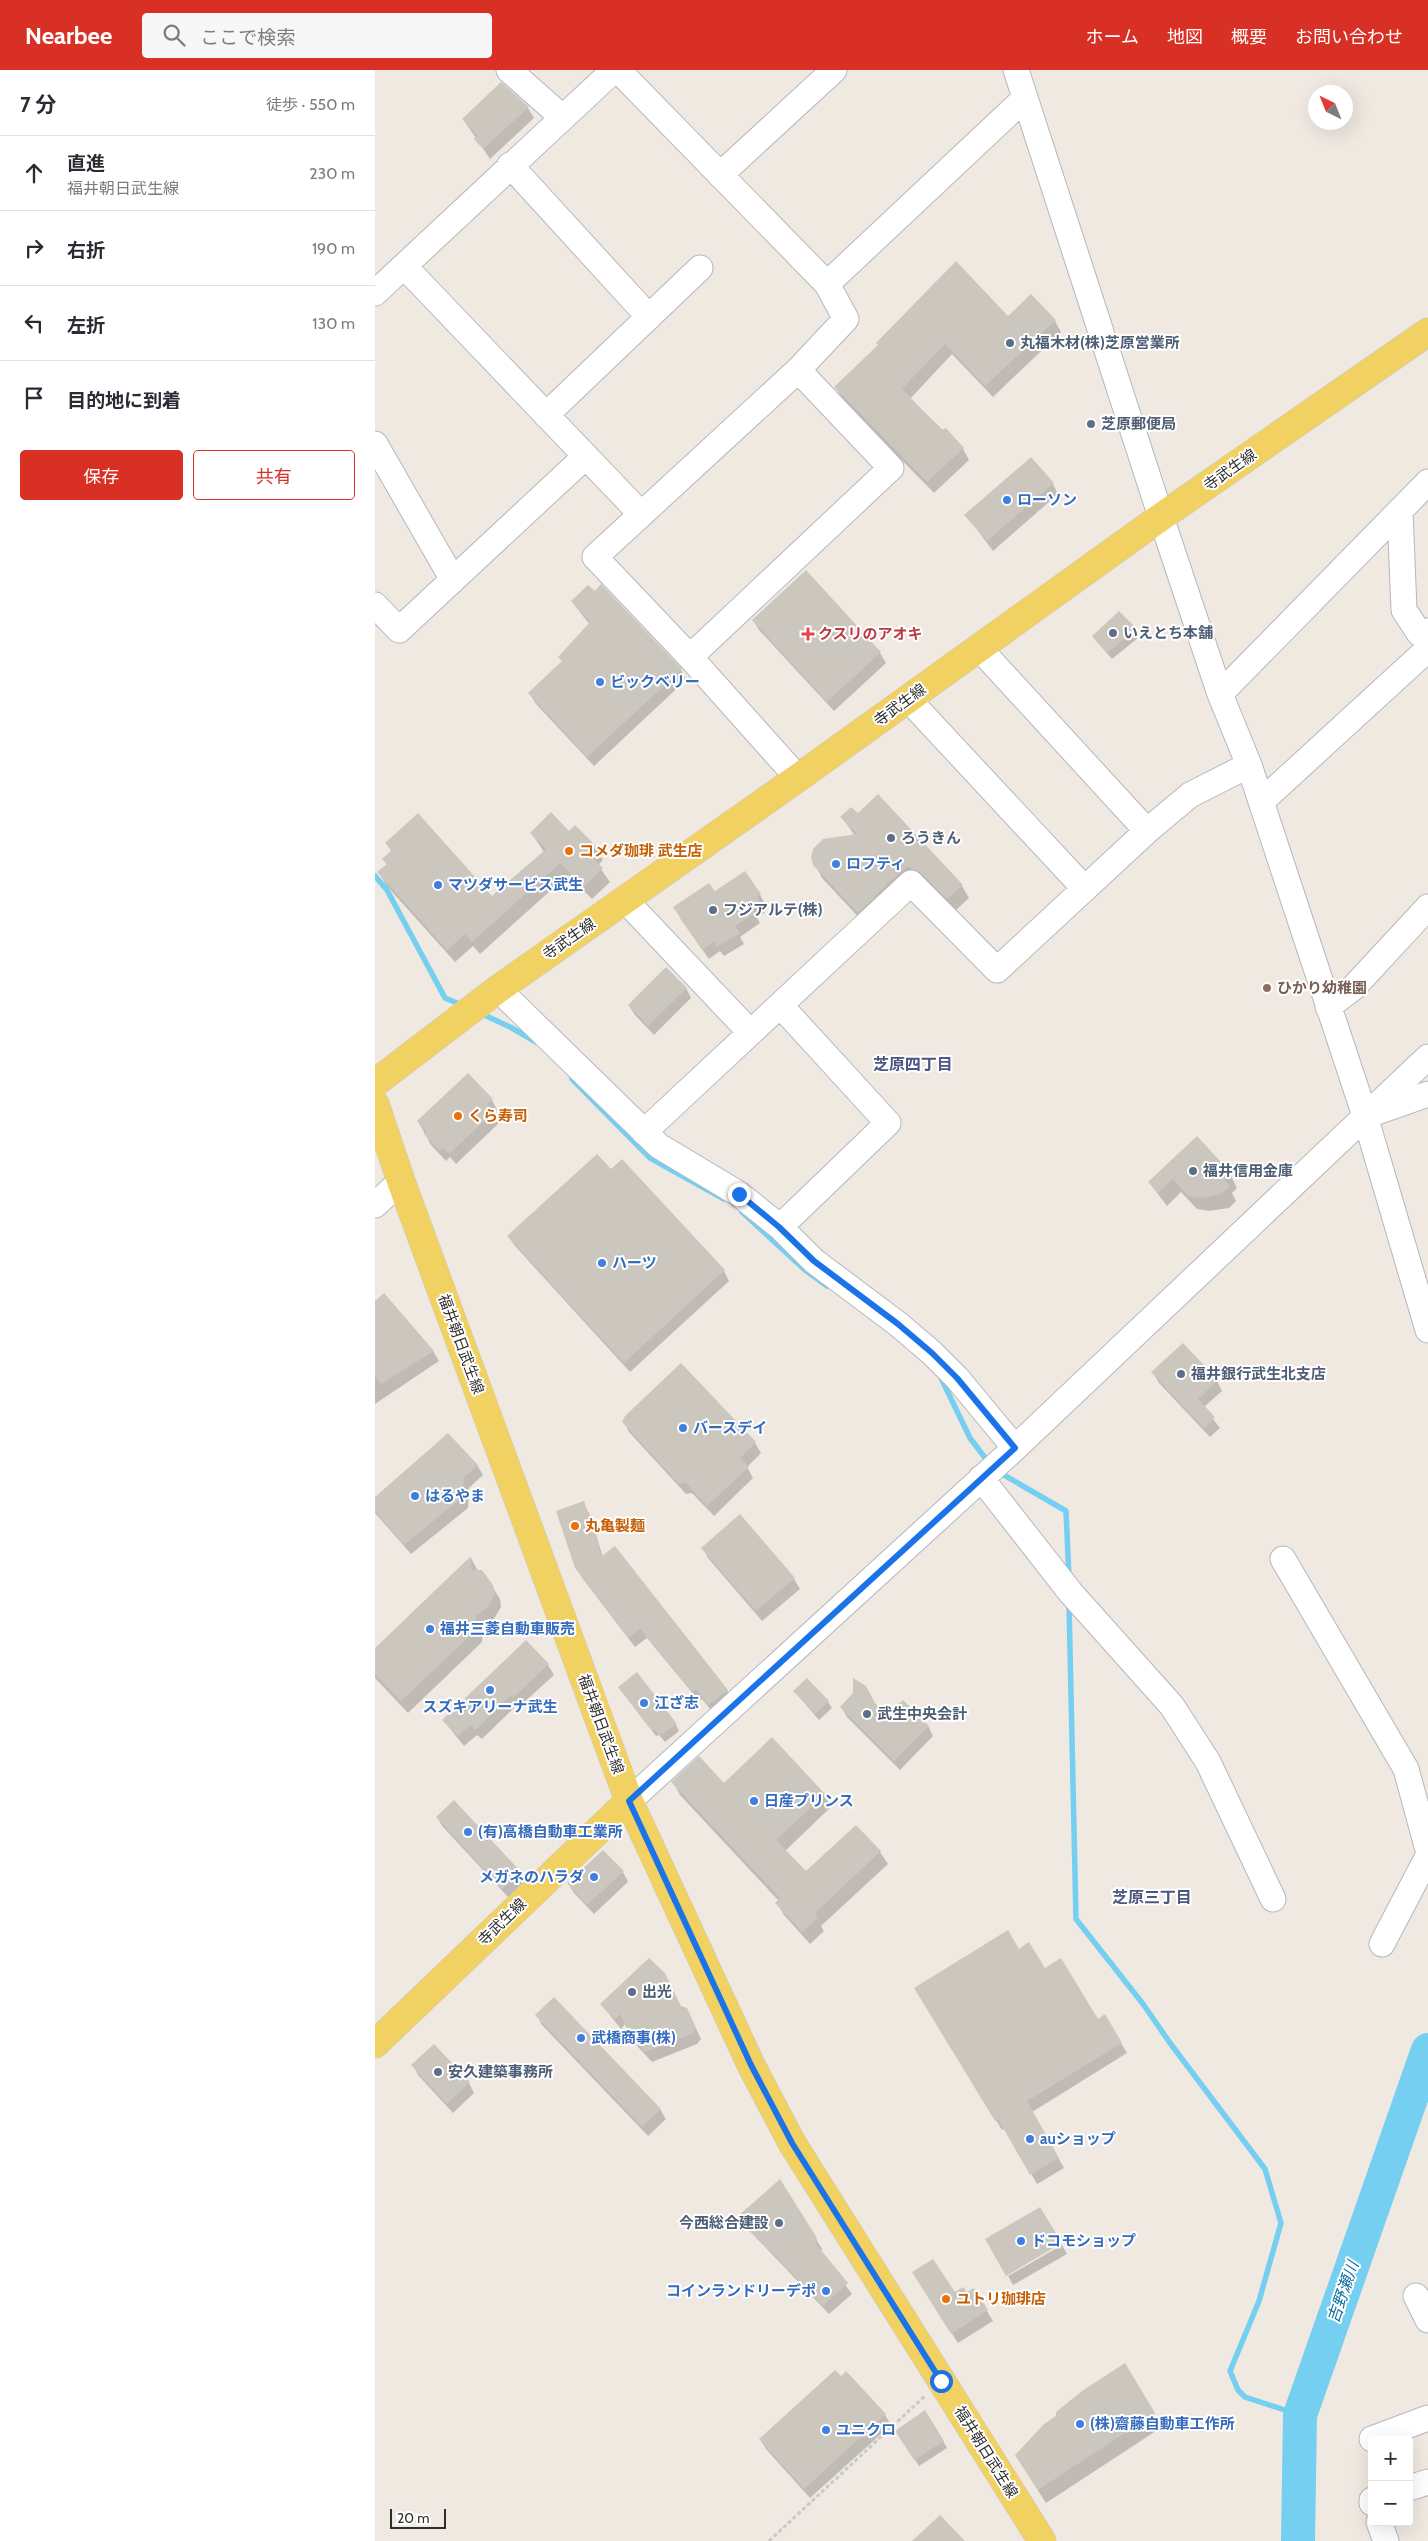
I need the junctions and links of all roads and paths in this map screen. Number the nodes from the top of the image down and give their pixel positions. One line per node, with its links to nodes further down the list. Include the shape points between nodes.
1 (509, 70): 6 (street)
2 (616, 70): 6 (street); 8 (street)
3 (834, 70): 8 (street)
4 (1016, 70): 5 (street)
5 (1025, 98): 11 (street); 22 (street)
6 (562, 117): 7 (street)
7 (510, 165): 9 (street); 13 (street)
8 (720, 175): 11 (street)
9 (404, 266): 12 (street); 16 (street)
10 (700, 268): 13 (street)
11 (827, 284): 15 (street, via 846,319)
12 (375, 293)
13 (649, 317): 16 (street)
14 (1428, 332): 22 (main road, 寺武生線)
15 (798, 370): 21 (street); 28 (street, via 891,468)
16 (546, 415): 18 (street)
17 (375, 444): 23 (street)
18 (586, 456): 21 (street); 23 (street)
19 (1428, 482): 20 (street)
20 (1400, 511): 25 (street, via 1404,610 1419,633); 29 (street)
21 (641, 514): 28 (street, via 595,557)
22 (1161, 517): 26 (main road, 寺武生線); 29 (street)
23 (453, 580): 24 (street, via 399,630)
24 (375, 606)
25 (1428, 631)
26 (979, 648): 30 (main road, 寺武生線); 34 (street)
27 (1428, 649): 33 (street)
28 (691, 657): 32 (street)
29 (1220, 694): 31 (street)
30 (908, 699): 32 (main road, 寺武生線); 35 (street)
31 (1249, 765): 33 (street); 34 (street, via 1190,795)
32 (799, 778): 36 (main road, 寺武生線)
33 (1261, 802): 40 (street)
34 (1147, 831): 35 (street)
35 (1085, 889): 39 (street, via 997,970 911,883)
36 (625, 900): 38 (main road, 寺武生線); 41 (street)
37 (1428, 907): 40 (street, via 1353,988)
38 (498, 989): 43 (main road, 寺武生線); 47 (street)
39 (780, 1005): 41 (street); 50 (street, via 887,1123)
40 (1328, 1007): 46 (street)
41 (749, 1031): 47 (street)
42 (1428, 1057): 46 (street)
43 (375, 1083)
44 (1428, 1094): 46 (street)
45 (375, 1104): 48 (main road, 福井朝日武生線)
46 (1365, 1116): 51 (street); 52 (street)
47 (644, 1132): 50 (street, via 659,1146 739,1194)
48 (401, 1181): 49 (street); 55 (main road, 福井朝日武生線)
49 (375, 1205)
50 (779, 1227): 52 (street, via 814,1261 932,1353)
51 (1428, 1330)
52 (1015, 1448): 53 (street)
53 (981, 1478): 55 (street); 58 (street, via 1071,1593 1173,1706 1208,1762)
54 (1283, 1559): 56 (street, via 1406,1769)
55 (629, 1801): 60 (main road, 寺武生線); 63 (main road, 福井朝日武生線, via 751,2065 792,2143)
56 (1428, 1850)
57 (1428, 1856): 59 (street)
58 (1273, 1899)
59 (1382, 1944)
60 (375, 2044)
61 (1416, 2296): 62 (street)
62 (1428, 2320)
63 (941, 2381): 69 (path); 70 (main road, 福井朝日武生線)
64 (1428, 2418): 65 (street)
65 (1378, 2436)
66 (1428, 2482): 67 (street)
67 (1413, 2487)
68 (1380, 2526): 71 (street)
69 (769, 2541)
70 (1042, 2541)
71 (1386, 2541)

